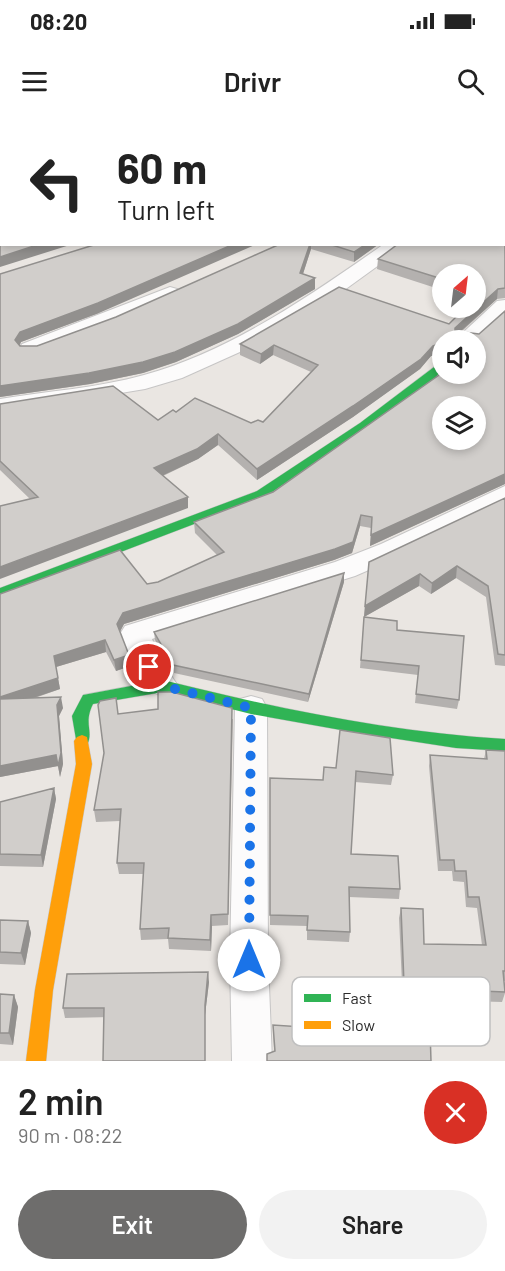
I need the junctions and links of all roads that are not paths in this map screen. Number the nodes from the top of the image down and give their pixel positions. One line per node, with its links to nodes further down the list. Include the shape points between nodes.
1 (395, 246): 7 (street, via 325,295 174,374)
2 (184, 287): 5 (street)
3 (505, 306): 4 (street)
4 (477, 330)
5 (30, 349)
6 (432, 375): 9 (street, via 261,494)
7 (0, 406)
8 (505, 494): 10 (street, via 374,558 135,634 149,667)
9 (0, 593)
10 (163, 686): 11 (street); 13 (street, via 87,699 80,716 84,764 44,990)
11 (251, 708): 12 (street, via 456,742); 14 (street)
12 (505, 745)
13 (36, 1061)
14 (252, 1061)

